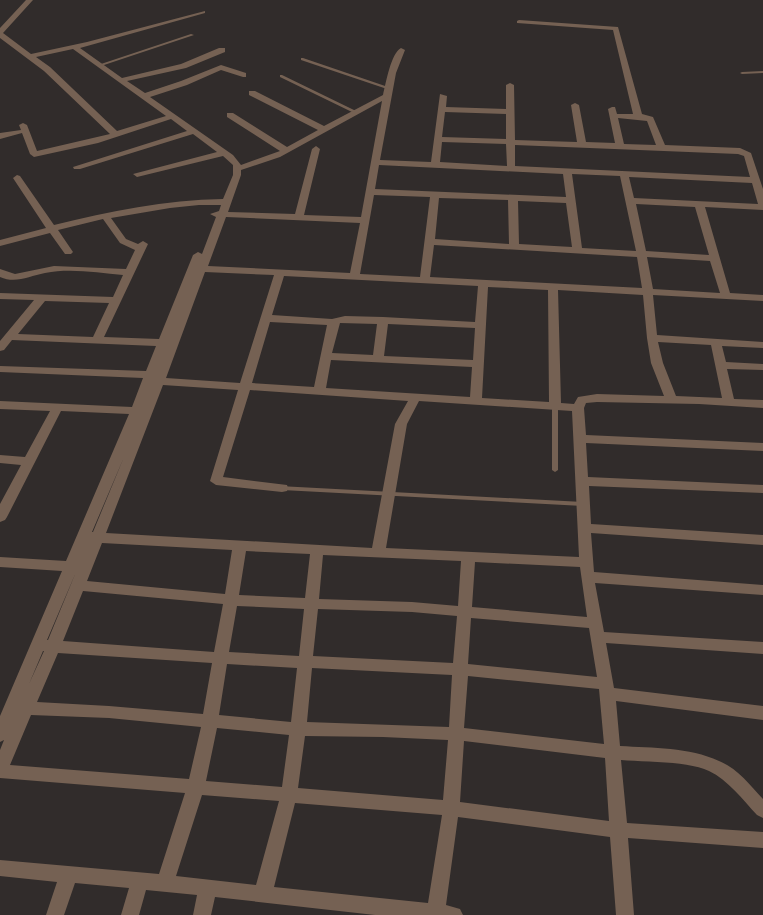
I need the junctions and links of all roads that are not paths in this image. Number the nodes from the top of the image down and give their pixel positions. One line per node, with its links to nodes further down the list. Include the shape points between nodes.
1 (30, 0): 4 (street)
2 (203, 12): 6 (street)
3 (519, 22): 28 (street, via 616,28)
4 (0, 34): 9 (street)
5 (192, 36): 11 (lane)
6 (74, 47): 9 (street); 11 (street)
7 (222, 50): 16 (street, via 183,66)
8 (401, 50): 18 (street)
9 (31, 56): 31 (street)
10 (302, 59): 18 (lane)
11 (100, 65): 16 (street)
12 (763, 72): 13 (lane)
13 (742, 73)
14 (244, 75): 20 (street, via 221,67)
15 (281, 76): 24 (lane)
16 (122, 80): 20 (street)
17 (510, 86): 25 (street)
18 (388, 92): 24 (street); 41 (street)
19 (252, 93): 29 (street)
20 (145, 96): 27 (street)
21 (443, 96): 23 (street)
22 (575, 105): 35 (street)
23 (442, 109): 25 (street); 33 (street)
24 (354, 111): 29 (street)
25 (510, 112): 34 (street)
26 (230, 115): 39 (street)
27 (173, 116): 30 (street); 31 (street)
28 (638, 116): 36 (street, via 612,112); 37 (street, via 652,121)
29 (323, 129): 39 (street)
30 (195, 131): 40 (street); 44 (street)
31 (116, 134): 32 (street, via 34,154 20,128)
32 (0, 136)
33 (438, 139): 34 (street); 43 (street)
34 (510, 142): 35 (street); 45 (street)
35 (582, 144): 36 (street)
36 (620, 146): 37 (street)
37 (660, 147): 50 (street, via 740,151 748,155)
38 (316, 149): 61 (street)
39 (285, 150): 42 (street, via 257,163)
40 (224, 153): 42 (street); 48 (street)
41 (374, 162): 43 (street); 51 (street)
42 (236, 164): 56 (street, via 237,176)
43 (436, 165): 45 (street)
44 (77, 167)
45 (511, 168): 46 (street)
46 (567, 171): 47 (street); 54 (street)
47 (624, 173): 50 (street); 55 (street)
48 (137, 174)
49 (17, 178): 63 (street)
50 (755, 180): 58 (street)
51 (369, 192): 52 (street); 62 (street)
52 (435, 194): 53 (street); 64 (street)
53 (513, 198): 54 (street); 66 (street)
54 (570, 200): 67 (street)
55 (630, 201): 57 (street); 69 (street)
56 (224, 202): 59 (street); 60 (street, via 174,204)
57 (699, 204): 58 (street); 70 (street)
58 (763, 206)
59 (219, 214): 61 (street); 71 (street)
60 (105, 216): 63 (street); 72 (street, via 123,241 141,247)
61 (299, 217): 62 (street)
62 (364, 220): 75 (street)
63 (52, 229): 65 (street); 68 (street)
64 (429, 242): 66 (street); 76 (street)
65 (0, 243)
66 (514, 246): 67 (street)
67 (576, 250): 69 (street)
68 (68, 252)
69 (642, 254): 70 (street); 80 (street)
70 (715, 258): 82 (street)
71 (198, 268): 73 (street); 94 (street); 103 (street)
72 (129, 272): 74 (street, via 52,270 17,277); 85 (street)
73 (280, 273): 75 (street); 86 (street)
74 (3, 275): 79 (street, via 6,284)
75 (355, 276): 76 (street)
76 (425, 280): 77 (street)
77 (483, 284): 78 (street); 89 (street)
78 (553, 288): 80 (street); 112 (street)
79 (0, 290)
80 (648, 293): 82 (street); 91 (street)
81 (0, 296): 83 (street)
82 (726, 297): 84 (street)
83 (42, 298): 85 (street); 90 (street)
84 (763, 298)
85 (116, 300): 92 (street)
86 (265, 318): 88 (street); 104 (street)
87 (383, 320): 88 (street, via 345,318); 89 (street); 98 (street)
88 (333, 322): 97 (street)
89 (481, 325): 99 (street)
90 (10, 337): 92 (street); 96 (street)
91 (652, 338): 93 (street); 107 (street, via 657,363)
92 (97, 340): 94 (street)
93 (716, 342): 95 (street); 100 (street)
94 (164, 343): 103 (street)
95 (763, 345)
96 (0, 348)
97 (326, 356): 98 (street); 105 (street)
98 (378, 359): 99 (street)
99 (478, 364): 108 (street)
100 (721, 365): 101 (street); 109 (street)
101 (763, 367)
102 (0, 369): 103 (street)
103 (157, 377): 104 (street); 115 (street)
104 (245, 387): 105 (street); 122 (street, via 216,481)
105 (319, 392): 106 (street)
106 (415, 398): 108 (street); 124 (street, via 401,424)
107 (672, 400): 109 (street); 114 (street, via 589,399 582,400)
108 (476, 402): 112 (street)
109 (729, 402): 110 (street)
110 (763, 404)
111 (0, 405): 113 (street)
112 (555, 406): 114 (street); 120 (lane)
113 (57, 408): 115 (street); 119 (street)
114 (578, 408): 116 (street)
115 (142, 411): 128 (street); 129 (street)
116 (579, 439): 117 (street); 121 (street)
117 (763, 447)
118 (0, 459): 119 (street)
119 (29, 461): 126 (street)
120 (555, 470)
121 (582, 481): 123 (street); 125 (street)
122 (282, 488): 124 (lane)
123 (763, 489)
124 (388, 493): 125 (lane); 133 (street)
125 (583, 504): 127 (street)
126 (0, 517)
127 (584, 528): 130 (street); 136 (street)
128 (83, 537): 129 (street); 137 (street)
129 (97, 538): 131 (street); 137 (street)
130 (763, 540)
131 (240, 546): 132 (street); 141 (street)
132 (317, 550): 133 (street); 142 (street)
133 (378, 553): 134 (street)
134 (468, 557): 136 (street); 143 (street)
135 (0, 562): 137 (street)
136 (586, 562): 138 (street)
137 (78, 567): 139 (street); 145 (street)
138 (588, 577): 140 (street); 144 (street)
139 (78, 585): 141 (street); 145 (street)
140 (763, 590)
141 (231, 600): 142 (street); 147 (street)
142 (312, 605): 143 (street); 148 (street)
143 (465, 611): 144 (street); 149 (street)
144 (596, 630): 146 (street); 150 (street)
145 (45, 646): 147 (street); 151 (street); 156 (street)
146 (763, 648)
147 (220, 658): 148 (street); 153 (street)
148 (305, 662): 149 (street); 154 (street)
149 (461, 670): 150 (street); 155 (street)
150 (607, 688): 152 (street); 157 (street)
151 (27, 708): 153 (street); 158 (street)
152 (763, 713)
153 (209, 722): 154 (street); 159 (street)
154 (298, 729): 155 (street); 160 (street)
155 (457, 734): 157 (street); 161 (street)
156 (0, 735)
157 (612, 752): 162 (street, via 704,761 734,780); 163 (street)
158 (0, 770): 159 (street)
159 (196, 786): 160 (street); 168 (street)
160 (289, 794): 161 (street); 170 (street)
161 (451, 808): 163 (street); 173 (street)
162 (763, 810)
163 (619, 830): 164 (street); 177 (street)
164 (763, 840)
165 (0, 868): 166 (street)
166 (69, 874): 167 (street); 174 (street)
167 (140, 881): 168 (street); 175 (street)
168 (165, 883): 169 (street)
169 (208, 888): 170 (street); 176 (street)
170 (263, 894): 171 (street)
171 (343, 909): 172 (street)
172 (408, 912): 173 (street)
173 (445, 914)
174 (56, 915)
175 (130, 915)
176 (202, 915)
177 (625, 915)

